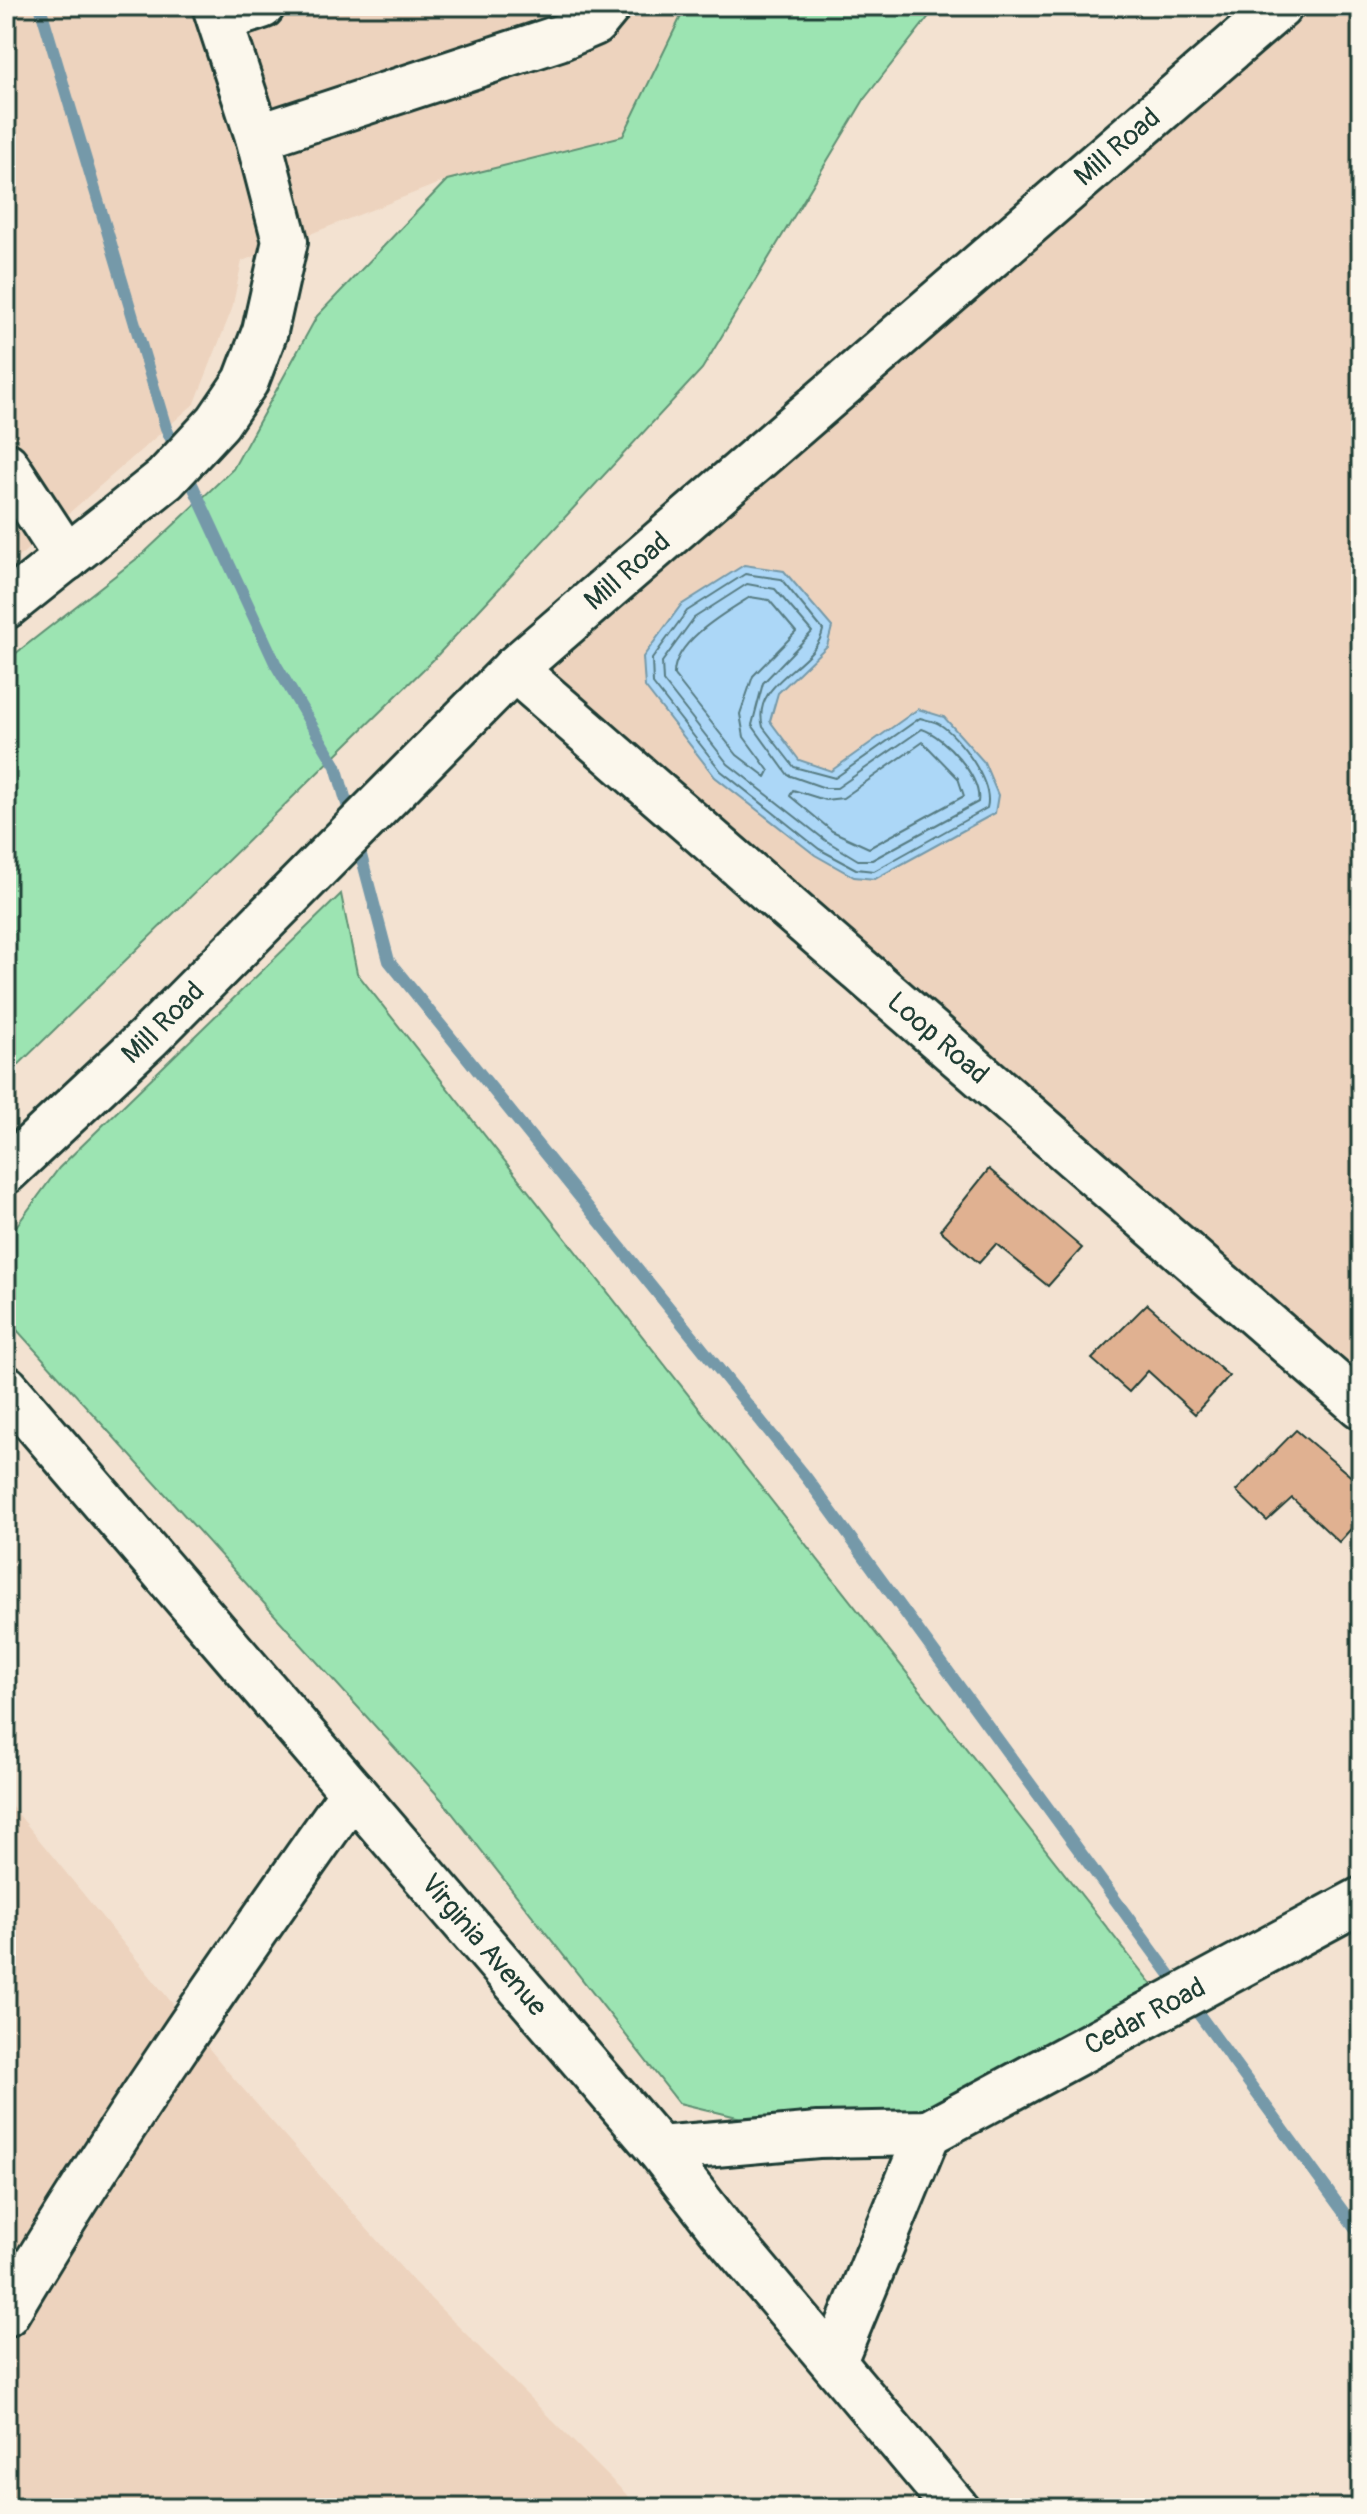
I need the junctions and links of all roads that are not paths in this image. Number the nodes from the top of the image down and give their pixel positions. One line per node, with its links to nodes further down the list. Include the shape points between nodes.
1 (262, 6): 4 (street)
2 (608, 6): 5 (street, via 594,23 559,38)
3 (1280, 6): 9 (street, Mill Road)
4 (218, 13): 5 (street)
5 (258, 137): 7 (street, via 285,241 265,331 246,381 218,422 165,479)
6 (6, 465): 7 (street)
7 (67, 558): 8 (street)
8 (6, 606)
9 (514, 669): 10 (street, Mill Road, via 148,1038); 12 (street, Loop Road)
10 (6, 1171)
11 (6, 1388): 13 (street, Virginia Avenue)
12 (1361, 1406)
13 (353, 1792): 16 (street, Virginia Avenue); 17 (street, via 83,2185)
14 (1361, 1900): 15 (street, Cedar Road)
15 (928, 2133): 16 (street, Cedar Road, via 818,2135); 18 (street)
16 (659, 2149): 18 (street, Virginia Avenue)
17 (6, 2314)
18 (834, 2361): 19 (street, Virginia Avenue)
19 (956, 2508)

